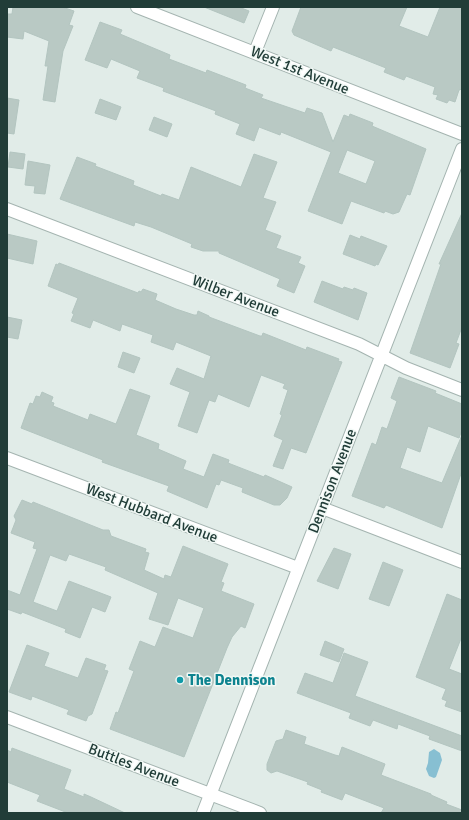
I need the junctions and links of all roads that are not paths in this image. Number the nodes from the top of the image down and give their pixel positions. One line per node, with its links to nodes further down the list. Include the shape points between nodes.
1 (137, 7): 3 (street, West 1st Avenue)
2 (273, 7): 3 (street)
3 (255, 52): 4 (street, West 1st Avenue)
4 (462, 134)
5 (462, 149): 7 (street, Dennison Avenue)
6 (7, 209): 7 (street, Wilber Avenue, via 351,341)
7 (380, 356): 8 (street, Wilber Avenue); 10 (street, Dennison Avenue)
8 (462, 390)
9 (7, 458): 12 (street, West Hubbard Avenue)
10 (322, 508): 11 (street); 12 (street, Dennison Avenue)
11 (462, 562)
12 (298, 568): 14 (street, Dennison Avenue)
13 (7, 717): 14 (street, Buttles Avenue)
14 (210, 794): 15 (street, Dennison Avenue); 16 (street, Buttles Avenue)
15 (203, 813)
16 (260, 813)

